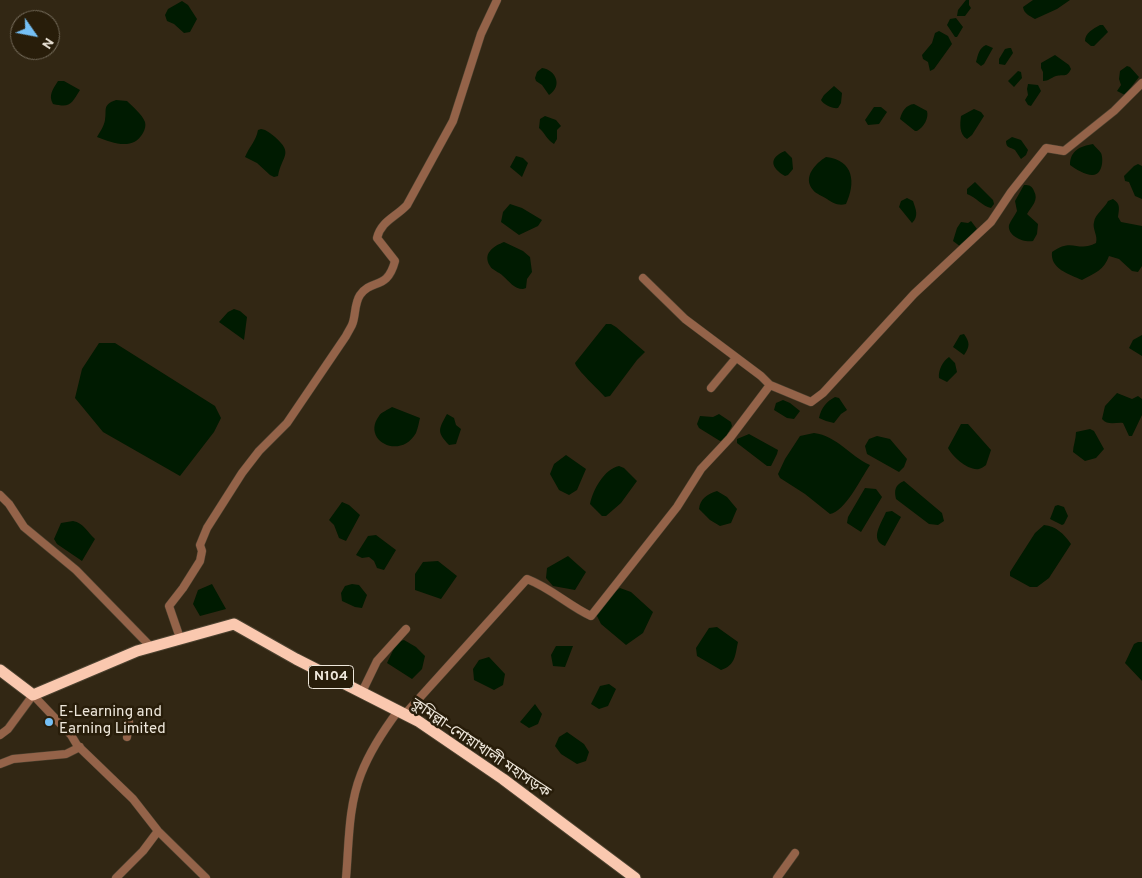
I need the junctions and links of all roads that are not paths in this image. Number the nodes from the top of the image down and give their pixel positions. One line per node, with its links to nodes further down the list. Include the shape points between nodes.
1 (497, 0): 9 (street, via 481,34 453,121 407,205 378,232 377,238 394,261 392,270 386,280 361,295 352,324 341,343 287,423 242,472 208,528 200,545 200,561 169,606)
2 (1142, 83): 5 (street, via 1114,111 1064,151 1046,148 990,222 914,294 823,393 811,402)
3 (643, 278): 4 (street, via 685,319)
4 (736, 358): 5 (street); 6 (street)
5 (770, 385): 14 (street, via 730,438 701,469 678,507 591,616 528,579)
6 (711, 388)
7 (0, 495): 10 (street, via 24,527 76,570)
8 (406, 629): 12 (street, via 378,661)
9 (180, 638): 10 (highway, কুমিল্লা–নোয়াখালী মহাসড়ক / N104); 12 (highway, কুমিল্লা–নোয়াখালী মহাসড়ক / N104, via 234,624)
10 (151, 647): 13 (highway, কুমিল্লা–নোয়াখালী মহাসড়ক / N104)
11 (0, 670): 13 (highway)
12 (362, 692): 14 (highway, কুমিল্লা–নোয়াখালী মহাসড়ক / N104)
13 (33, 695): 16 (street); 18 (street)
14 (401, 713): 24 (street, via 377,741 360,776 350,817); 25 (highway, কুমিল্লা–নোয়াখালী মহাসড়ক / N104, via 474,758)
15 (129, 722): 17 (street)
16 (0, 735)
17 (127, 737)
18 (78, 746): 19 (street, via 66,754 13,759); 20 (street, via 133,799)
19 (0, 764)
20 (158, 831): 22 (street); 23 (street)
21 (795, 853): 26 (street)
22 (116, 878)
23 (206, 878)
24 (346, 878)
25 (635, 878)
26 (776, 878)

